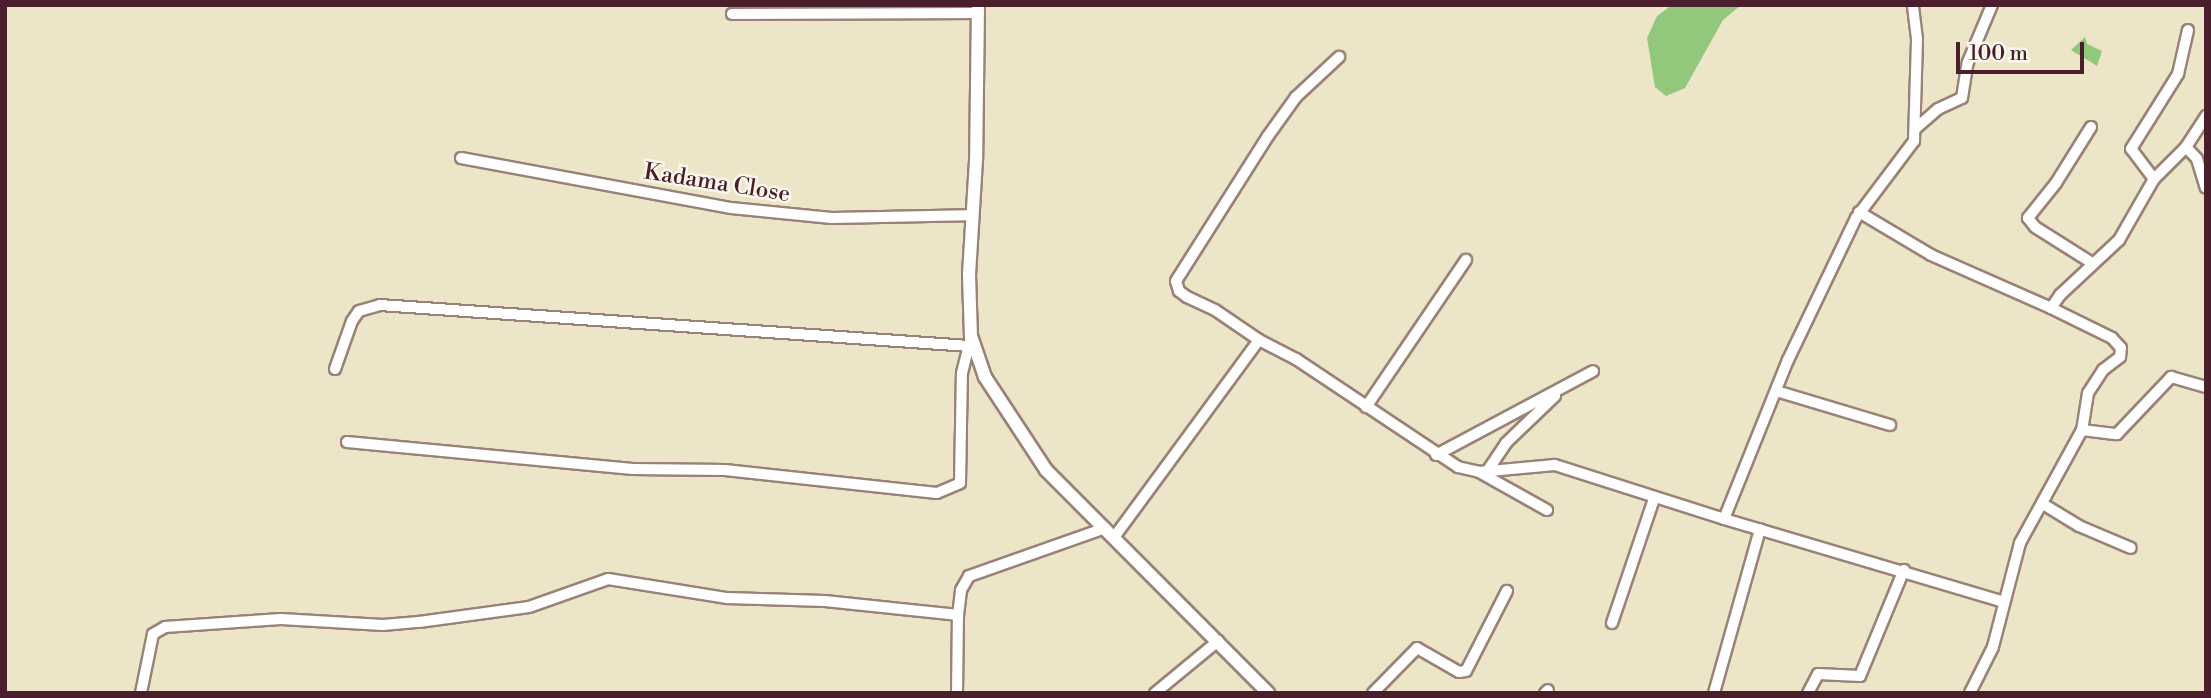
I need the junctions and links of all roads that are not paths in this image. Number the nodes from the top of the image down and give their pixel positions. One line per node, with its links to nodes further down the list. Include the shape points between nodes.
1 (1913, 5): 9 (street)
2 (1992, 5): 9 (street, via 1968,62 1962,98 1938,109)
3 (978, 9): 4 (street); 15 (street)
4 (732, 14)
5 (2188, 30): 12 (street, via 2178,74 2131,149)
6 (1339, 57): 19 (street, via 1311,81 1268,136 1177,281 1187,298 1215,310)
7 (2206, 116): 10 (street)
8 (2091, 127): 17 (street, via 2028,218)
9 (1915, 129): 14 (street, via 1912,146)
10 (2186, 147): 12 (street); 13 (street, via 2197,159)
11 (461, 158): 15 (street, Kadama Close, via 731,208 832,218)
12 (2154, 179): 17 (street, via 2127,229)
13 (2206, 188)
14 (1859, 212): 18 (street, via 1931,255); 23 (street)
15 (971, 215): 20 (street)
16 (1466, 260): 24 (street)
17 (2092, 263): 18 (street)
18 (2051, 308): 26 (street, via 2112,338 2122,348 2088,393)
19 (1259, 340): 24 (street, via 1296,359); 35 (street)
20 (970, 341): 21 (street, via 380,305 359,311); 27 (street, via 962,373 960,483 937,493 725,470 633,469); 35 (street, via 1006,414 1046,470)
21 (335, 369)
22 (2206, 387): 26 (street, via 2171,377 2117,434)
23 (1776, 391): 25 (street); 33 (street)
24 (1366, 407): 28 (street)
25 (1890, 425)
26 (2082, 430): 31 (street)
27 (347, 442)
28 (1437, 455): 29 (street); 29 (street, via 1593,370 1536,412)
29 (1483, 471): 30 (street, via 1555,465); 32 (street)
30 (1654, 499): 33 (street); 41 (street)
31 (2043, 504): 36 (street, via 2079,526); 39 (street, via 2012,564)
32 (1547, 510)
33 (1724, 519): 34 (street)
34 (1760, 529): 37 (street); 48 (street)
35 (1110, 532): 40 (street, via 969,576 961,590); 42 (street)
36 (2131, 548)
37 (1903, 570): 39 (street); 49 (street, via 1860,676 1818,674)
38 (1507, 591): 47 (street, via 1466,671 1459,672 1417,648)
39 (2004, 602): 50 (street, via 1993,647)
40 (958, 615): 43 (street, via 825,601 727,598 608,579 529,607 419,622 281,619 165,627 153,634); 44 (street)
41 (1612, 623)
42 (1218, 641): 45 (street); 46 (street)
43 (141, 693)
44 (957, 693)
45 (1154, 693)
46 (1268, 693)
47 (1373, 693)
48 (1714, 693)
49 (1808, 693)
50 (1969, 693)

